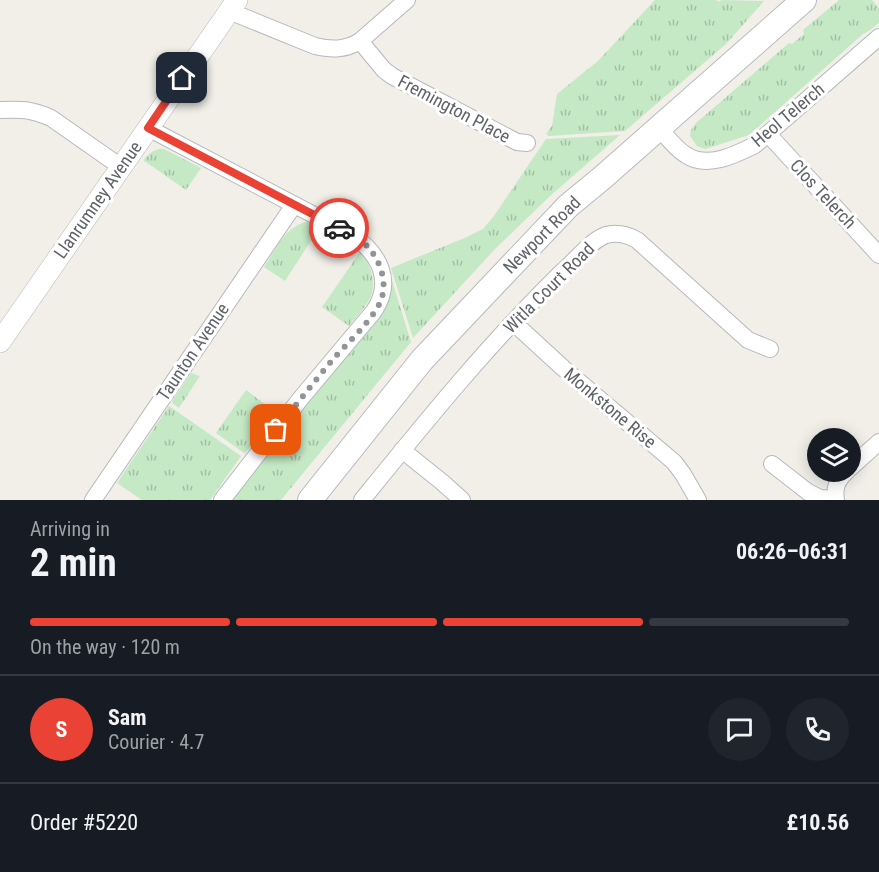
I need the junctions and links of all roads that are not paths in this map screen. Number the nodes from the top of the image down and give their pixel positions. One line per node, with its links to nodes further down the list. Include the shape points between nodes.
1 (407, 0): 5 (street)
2 (804, 0): 8 (main road, Newport Road)
3 (233, 5): 5 (street, via 321,48 340,49); 7 (street, Llanrumney Avenue)
4 (879, 37): 9 (street, Heol Telerch)
5 (360, 41): 10 (street, Fremington Place, via 392,76 517,142)
6 (0, 110): 11 (street, via 26,109 51,118)
7 (148, 128): 11 (street, Llanrumney Avenue); 12 (street)
8 (659, 128): 9 (street, Heol Telerch, via 685,155 708,162 746,150); 24 (main road, Newport Road, via 568,206 422,360)
9 (768, 134): 13 (street, Clos Telerch)
10 (527, 143)
11 (121, 167): 15 (street, Llanrumney Avenue)
12 (294, 205): 22 (street, Taunton Avenue); 23 (street, via 365,243 381,269 383,292 365,324 301,398)
13 (879, 255)
14 (514, 323): 16 (street, Witla Court Road, via 595,241 618,234 637,240 748,340); 18 (street, Witla Court Road); 27 (street, Monkstone Rise, via 674,462)
15 (0, 342)
16 (770, 349)
17 (879, 442): 19 (street)
18 (402, 450): 25 (street, Witla Court Road); 26 (street)
19 (861, 458)
20 (772, 464): 28 (street, via 808,492)
21 (837, 482): 28 (street)
22 (93, 500)
23 (222, 500)
24 (310, 500)
25 (362, 500)
26 (462, 500)
27 (698, 500)
28 (836, 500)

